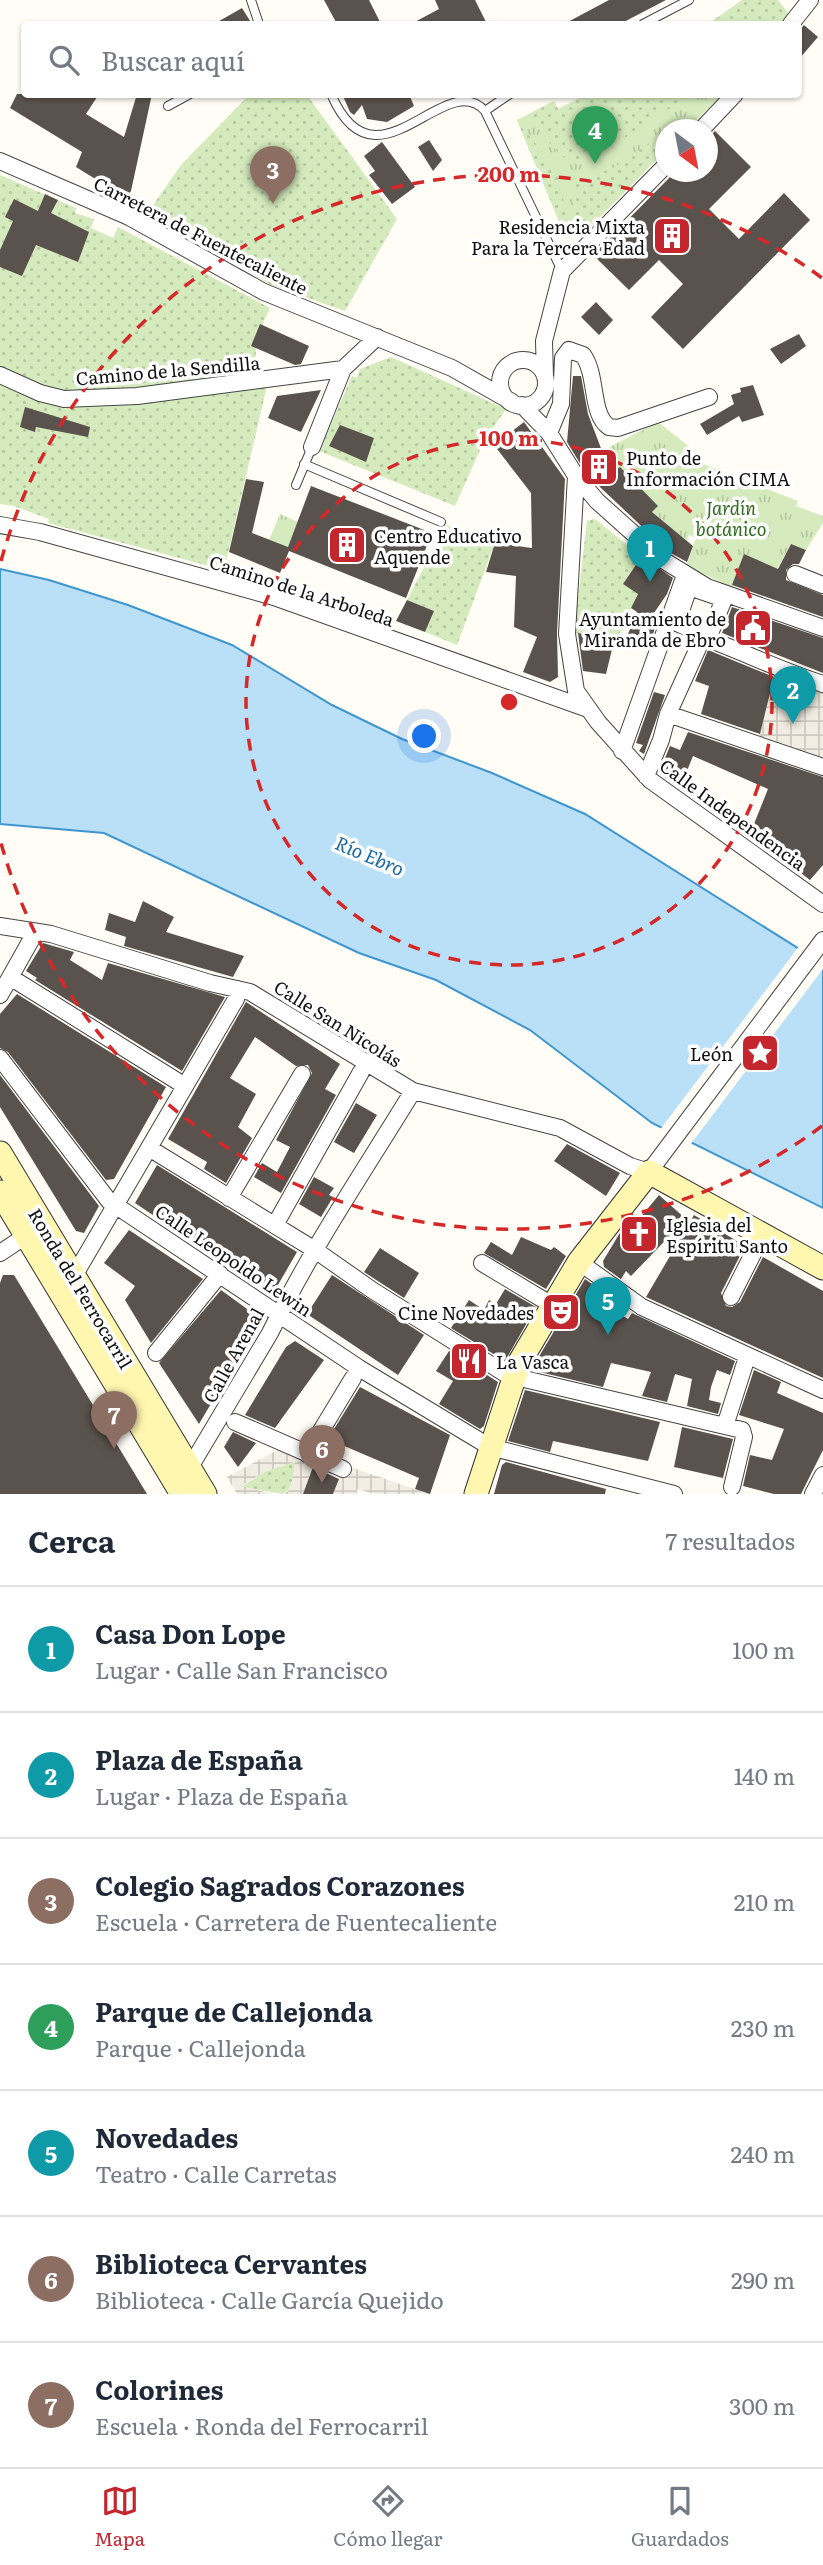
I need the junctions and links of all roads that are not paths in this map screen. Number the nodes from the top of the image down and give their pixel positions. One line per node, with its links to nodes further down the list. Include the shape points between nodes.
1 (251, 0): 4 (lane)
2 (689, 0): 5 (lane)
3 (810, 0): 6 (street)
4 (258, 21)
5 (649, 21)
6 (793, 21)
7 (183, 98): 11 (lane)
8 (333, 98): 12 (lane, via 352,129 368,134 397,133 465,100 478,103)
9 (504, 98): 12 (lane)
10 (731, 98): 13 (street)
11 (168, 106)
12 (485, 111): 16 (lane)
13 (711, 119)
14 (0, 161): 17 (street, Carretera de Fuentecaliente, via 129,217 264,292)
15 (655, 176): 16 (street)
16 (562, 271): 18 (street)
17 (377, 337): 20 (street); 21 (street, Carretera de Fuentecaliente)
18 (544, 341): 19 (street); 23 (street)
19 (512, 364): 21 (street, Carretera de Fuentecaliente); 23 (street, via 538,365); 26 (street, via 501,387)
20 (343, 369): 22 (street, Camino de la Sendilla, via 193,390 79,399 40,393); 28 (street)
21 (464, 373): 26 (street, Carretera de Fuentecaliente)
22 (0, 375)
23 (545, 377): 24 (street)
24 (542, 395): 26 (street, via 530,404); 27 (street)
25 (709, 397): 27 (street, via 612,428 604,424 598,411 587,360 569,350 563,358 561,404)
26 (517, 404): 27 (street, Carretera de Fuentecaliente)
27 (550, 433): 30 (street)
28 (312, 447): 29 (lane)
29 (304, 464): 31 (lane); 34 (lane)
30 (576, 475): 32 (street); 33 (street, Calle Independencia)
31 (296, 485)
32 (597, 501): 33 (street, via 580,501); 37 (street)
33 (574, 512): 42 (street, Calle Independencia, via 568,645 576,691)
34 (441, 522)
35 (0, 525): 42 (street, Camino de la Arboleda, via 274,597)
36 (795, 574): 38 (street)
37 (690, 581): 39 (street); 40 (street, via 677,623); 40 (street, via 724,599 711,631); 44 (street)
38 (823, 585)
39 (823, 628)
40 (704, 635): 41 (street, via 756,656 777,670); 43 (street)
41 (823, 684)
42 (588, 709): 44 (street, Calle Independencia)
43 (668, 714): 45 (street); 46 (street)
44 (622, 751): 46 (street, Calle Independencia)
45 (823, 766)
46 (646, 776): 47 (street, Calle Independencia)
47 (823, 904)
48 (0, 926): 49 (street, Calle San Nicolás)
49 (39, 932): 51 (street); 52 (street, Calle San Nicolás)
50 (823, 940): 61 (street)
51 (10, 978): 53 (street); 57 (street)
52 (238, 989): 57 (street); 58 (street, Calle San Nicolás)
53 (0, 995)
54 (0, 1058): 64 (street, Calle Leopoldo Lewin)
55 (361, 1072): 65 (street)
56 (302, 1074): 63 (street)
57 (185, 1086): 59 (street)
58 (413, 1091): 61 (street, Calle San Nicolás, via 560,1128); 68 (street, Calle Arenal)
59 (149, 1148): 63 (street); 64 (street)
60 (0, 1153): 66 (main road, Ronda del Ferrocarril)
61 (649, 1172): 67 (main road); 70 (main road)
62 (0, 1192): 66 (main road, Ronda del Ferrocarril)
63 (229, 1198): 65 (street)
64 (117, 1206): 73 (street, Calle Leopoldo Lewin); 74 (street)
65 (275, 1225): 68 (street)
66 (34, 1230): 69 (street); 74 (main road, Ronda del Ferrocarril); 90 (main road, Ronda del Ferrocarril)
67 (763, 1234): 72 (main road); 75 (street)
68 (315, 1250): 77 (street, Calle Arenal); 80 (street)
69 (0, 1253)
70 (579, 1262): 79 (street, via 642,1307); 86 (main road, via 512,1375)
71 (482, 1263): 76 (street)
72 (823, 1268)
73 (220, 1274): 77 (street, Calle Leopoldo Lewin); 78 (street)
74 (74, 1276): 90 (main road, Ronda del Ferrocarril)
75 (731, 1297)
76 (547, 1302)
77 (278, 1312): 86 (street, Calle Leopoldo Lewin); 90 (street, Calle Arenal)
78 (156, 1353)
79 (747, 1357): 83 (street); 85 (street)
80 (504, 1373)
81 (353, 1378): 87 (street)
82 (520, 1378): 85 (street)
83 (823, 1390)
84 (235, 1422): 87 (street)
85 (725, 1426): 91 (street, via 742,1430)
86 (489, 1447): 93 (main road); 94 (street, Calle Leopoldo Lewin)
87 (307, 1454): 88 (street)
88 (343, 1469)
89 (823, 1475): 95 (street)
90 (181, 1486): 92 (main road, Ronda del Ferrocarril)
91 (732, 1487)
92 (205, 1494)
93 (476, 1494)
94 (674, 1494)
95 (813, 1494)

